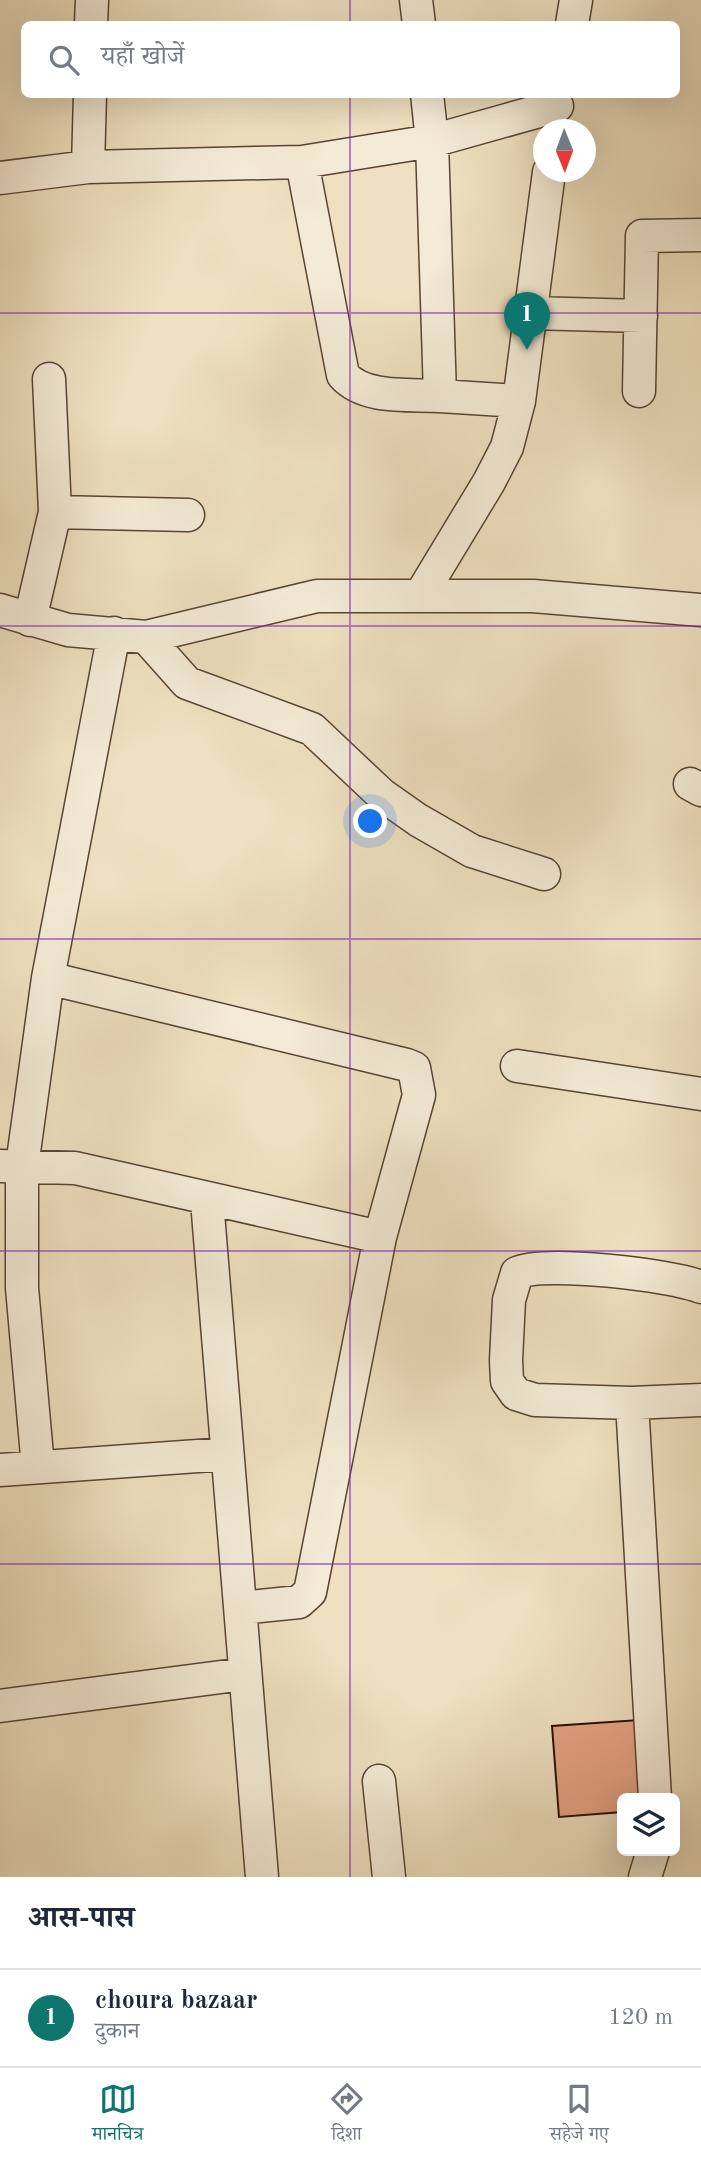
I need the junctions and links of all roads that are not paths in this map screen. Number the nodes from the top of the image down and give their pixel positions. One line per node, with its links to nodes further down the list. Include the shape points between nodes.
1 (92, 0): 4 (street)
2 (416, 0): 5 (street)
3 (576, 0): 6 (street)
4 (91, 21)
5 (419, 21)
6 (572, 21)
7 (90, 98): 12 (street)
8 (427, 98): 10 (street)
9 (557, 110): 10 (street)
10 (432, 141): 11 (street); 20 (street)
11 (302, 162): 12 (street); 20 (street, via 343,375 351,384 372,391)
12 (88, 167): 13 (street)
13 (0, 178)
14 (549, 182): 16 (street)
15 (701, 235): 17 (street, via 642,236)
16 (531, 313): 17 (street); 21 (street)
17 (640, 316): 19 (street)
18 (49, 379): 22 (street)
19 (639, 391)
20 (440, 396): 21 (street)
21 (519, 401): 24 (street, via 502,459)
22 (55, 512): 23 (street); 27 (street)
23 (188, 515)
24 (419, 596): 26 (street, via 533,596); 29 (street, via 317,596)
25 (0, 610): 27 (street)
26 (701, 610)
27 (30, 620): 28 (street, via 68,630)
28 (114, 633): 29 (street); 31 (street)
29 (146, 637): 30 (street, via 187,683 312,729 381,794 418,820 472,851)
30 (544, 874)
31 (48, 978): 34 (street); 36 (street, via 414,1068 419,1095)
32 (517, 1066): 33 (street)
33 (701, 1094)
34 (11, 1166): 35 (street, via 75,1168); 38 (street)
35 (207, 1201): 36 (street); 41 (street)
36 (380, 1237): 44 (street, via 310,1592 299,1602)
37 (701, 1287): 40 (street, via 666,1279 540,1267 523,1270 513,1280 506,1360 507,1381 516,1394 535,1400)
38 (11, 1288): 42 (street)
39 (701, 1401): 40 (street)
40 (632, 1403): 48 (street)
41 (226, 1454): 42 (street); 44 (street)
42 (38, 1467): 43 (street)
43 (0, 1470)
44 (241, 1608): 45 (street)
45 (244, 1674): 46 (street); 50 (street)
46 (0, 1706)
47 (379, 1780): 51 (street)
48 (655, 1793)
49 (651, 1856): 52 (street)
50 (262, 1877)
51 (388, 1877)
52 (645, 1877)

